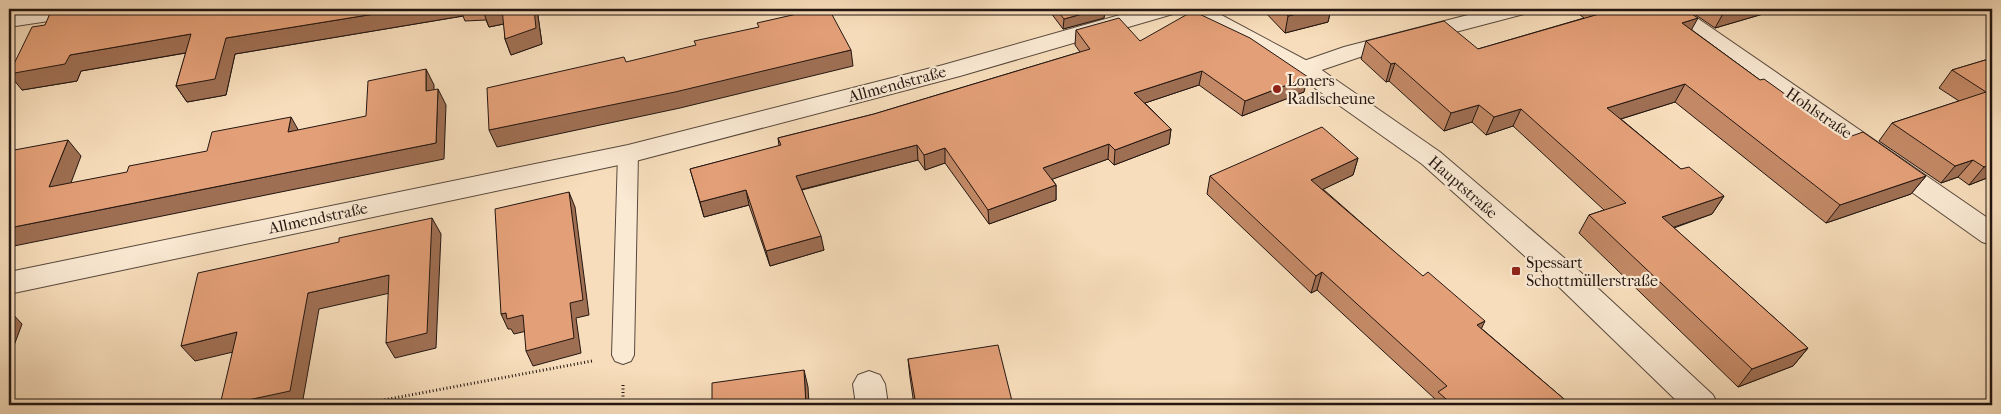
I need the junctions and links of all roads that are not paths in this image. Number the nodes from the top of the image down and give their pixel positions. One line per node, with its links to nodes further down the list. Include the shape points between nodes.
1 (82, 9): 6 (street)
2 (1165, 9): 8 (street, Allmendstraße, via 951,70)
3 (1194, 9): 7 (street, Hauptstraße)
4 (1516, 9): 7 (street, via 1352,52)
5 (1670, 9): 9 (street, Hohlstraße)
6 (9, 20)
7 (1304, 69): 12 (street, Hauptstraße, via 1431,158 1566,276)
8 (628, 154): 10 (street, Allmendstraße); 11 (lane)
9 (1992, 235)
10 (9, 283)
11 (623, 355)
12 (1702, 405)

